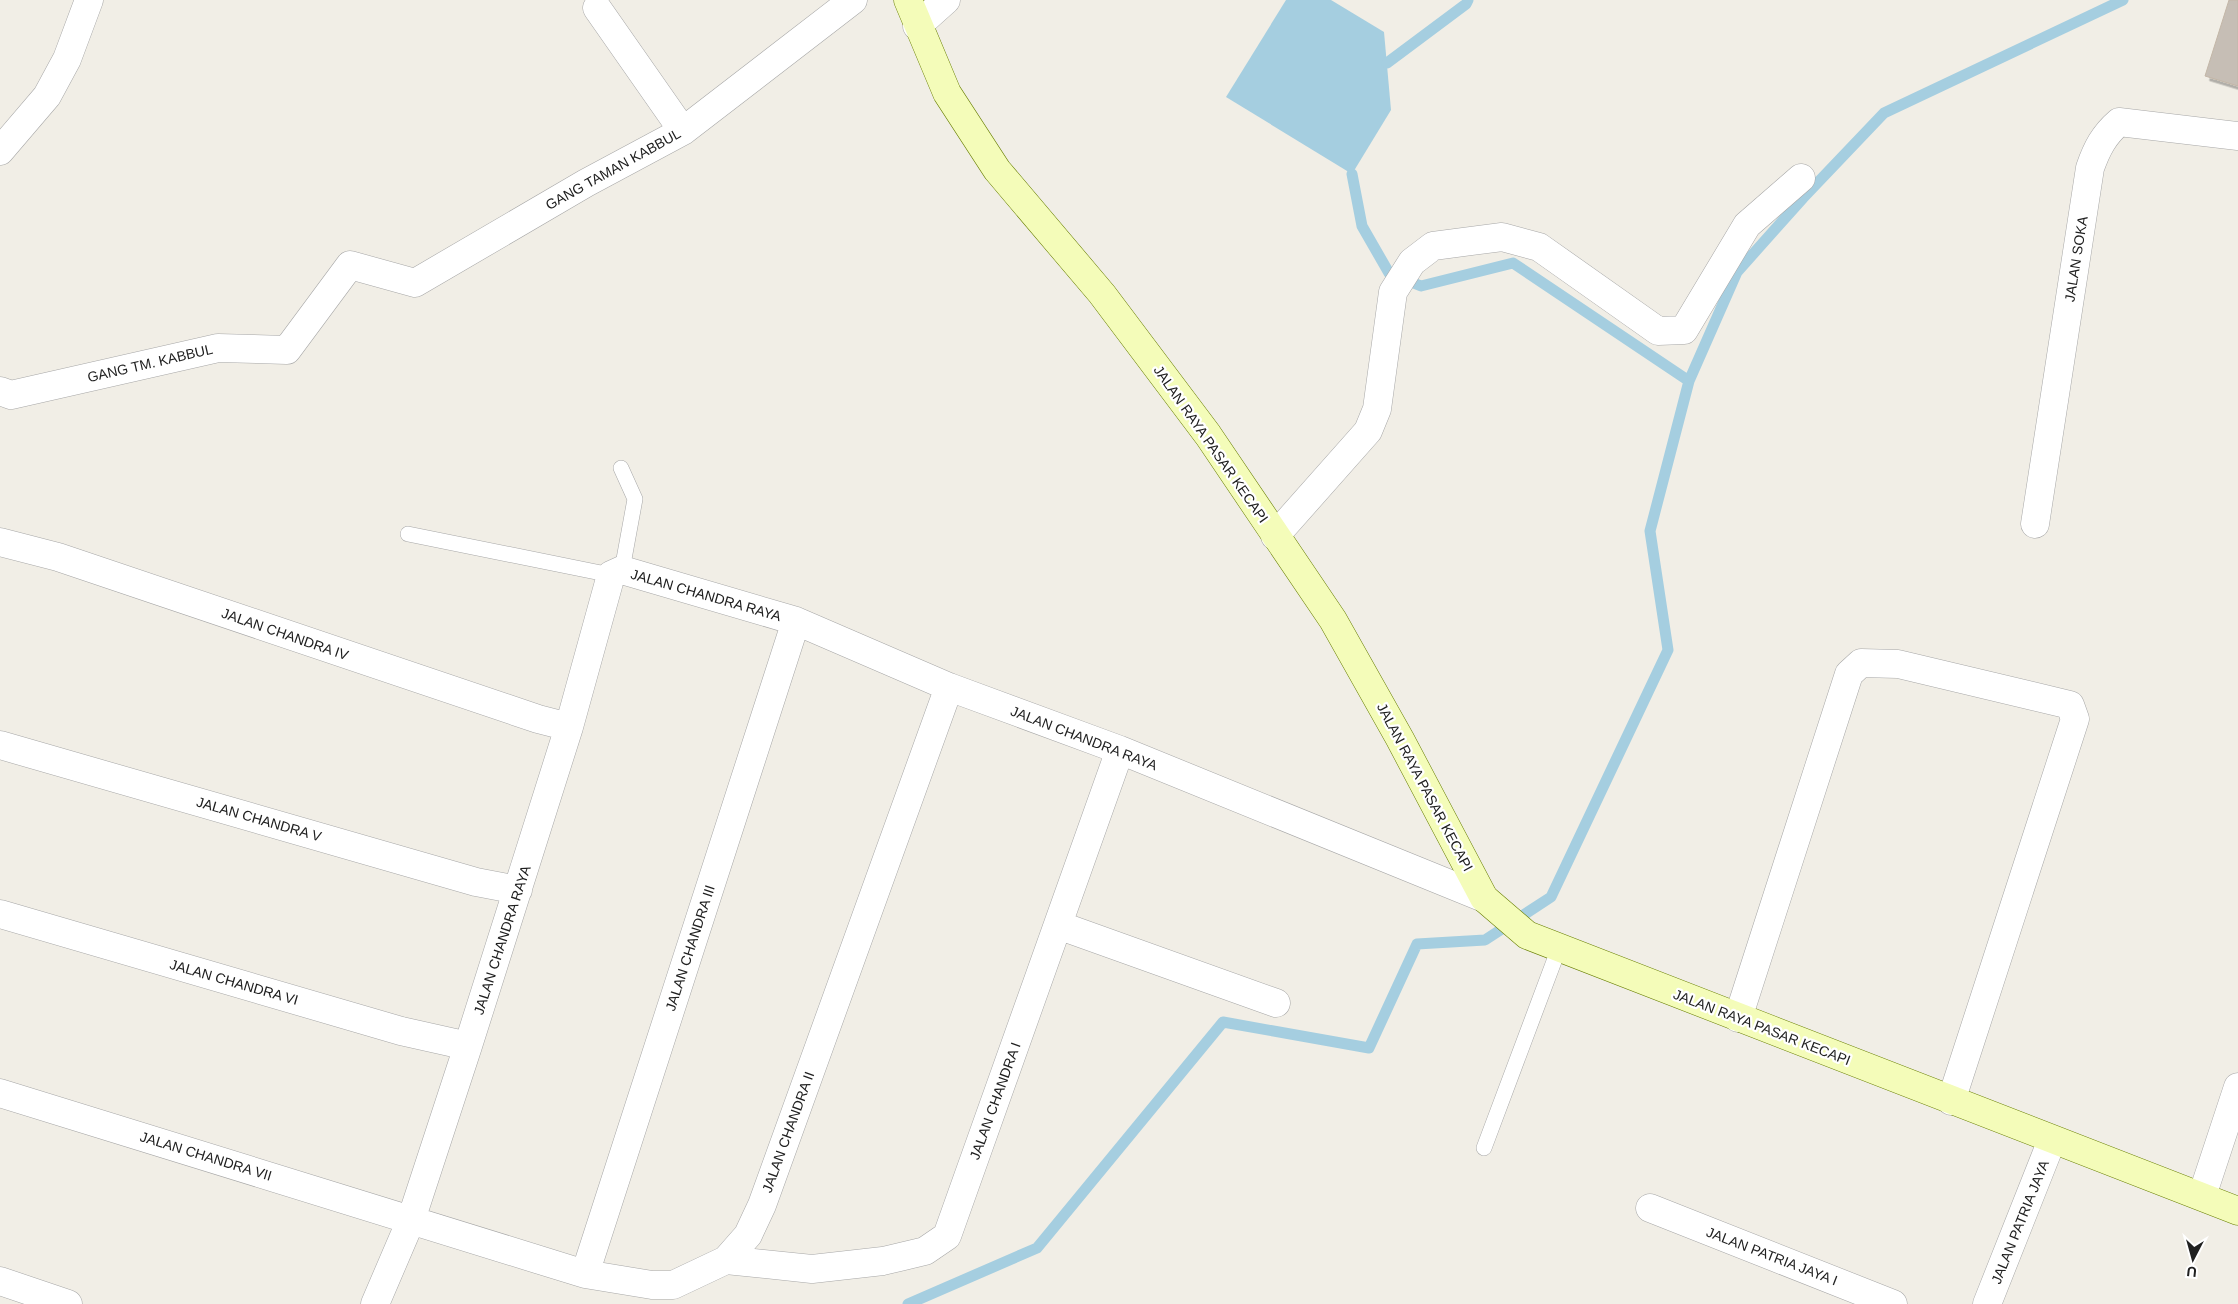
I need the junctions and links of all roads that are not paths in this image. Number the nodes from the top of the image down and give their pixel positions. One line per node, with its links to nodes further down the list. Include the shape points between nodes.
1 (89, 0): 9 (street, via 67,59 47,96)
2 (854, 0): 7 (street, GANG TAMAN KABBUL)
3 (908, 0): 6 (street, JALAN RAYA PASAR KECAPI)
4 (946, 0): 6 (street)
5 (596, 8): 7 (street)
6 (917, 26): 16 (street, JALAN RAYA PASAR KECAPI, via 947,92 997,170 1102,294 1208,435)
7 (683, 131): 11 (street, GANG TAMAN KABBUL, via 586,183 415,283)
8 (2238, 136): 14 (street, JALAN SOKA, via 2120,122 2097,148 2090,168)
9 (0, 151)
10 (1801, 178): 16 (street, via 1747,225 1684,330 1658,331 1539,247 1502,237 1433,246 1412,262 1393,292 1377,409 1368,431)
11 (350, 264): 12 (street, GANG TM. KABBUL, via 287,350 218,348 12,395)
12 (0, 391)
13 (621, 468): 18 (lane, via 635,499)
14 (2035, 524)
15 (408, 534): 18 (lane)
16 (1275, 536): 25 (street, JALAN RAYA PASAR KECAPI, via 1334,620)
17 (0, 542): 21 (street, JALAN CHANDRA IV, via 58,557 538,720)
18 (617, 572): 19 (street, JALAN CHANDRA RAYA); 21 (street, JALAN CHANDRA RAYA)
19 (796, 621): 20 (street, JALAN CHANDRA RAYA); 42 (street, JALAN CHANDRA III)
20 (949, 688): 23 (street, JALAN CHANDRA RAYA); 41 (street, JALAN CHANDRA II, via 762,1205 748,1235)
21 (569, 727): 24 (street, JALAN CHANDRA RAYA)
22 (0, 745): 24 (street, JALAN CHANDRA V, via 476,882)
23 (1120, 750): 25 (street, JALAN CHANDRA RAYA); 27 (street, JALAN CHANDRA I)
24 (518, 890): 31 (street, JALAN CHANDRA RAYA)
25 (1489, 903): 28 (street, JALAN RAYA PASAR KECAPI, via 1526,935)
26 (0, 914): 31 (street, JALAN CHANDRA VI, via 401,1031)
27 (1058, 925): 29 (street); 41 (street, JALAN CHANDRA I, via 947,1236 925,1251 874,1262 812,1269)
28 (1559, 948): 30 (street, JALAN RAYA PASAR KECAPI); 36 (lane)
29 (1276, 1003)
30 (1738, 1018): 34 (street, JALAN RAYA PASAR KECAPI); 34 (street, via 1849,674 1861,663 1898,664 2070,704 2075,719)
31 (468, 1046): 40 (street, JALAN CHANDRA RAYA)
32 (2238, 1087): 37 (street)
33 (0, 1092): 40 (street, JALAN CHANDRA VII)
34 (1951, 1101): 35 (street, JALAN RAYA PASAR KECAPI)
35 (2052, 1140): 37 (street, JALAN RAYA PASAR KECAPI); 47 (street, JALAN PATRIA JAYA)
36 (1484, 1148)
37 (2202, 1196): 39 (street, JALAN RAYA PASAR KECAPI)
38 (1650, 1208): 46 (street, JALAN PATRIA JAYA I)
39 (2238, 1211)
40 (412, 1220): 42 (street, JALAN CHANDRA II); 45 (street, JALAN CHANDRA RAYA)
41 (726, 1260): 42 (street, JALAN CHANDRA II, via 673,1285 652,1285)
42 (585, 1274)
43 (0, 1281): 44 (street)
44 (68, 1304)
45 (375, 1304)
46 (1894, 1304)
47 (1987, 1304)

